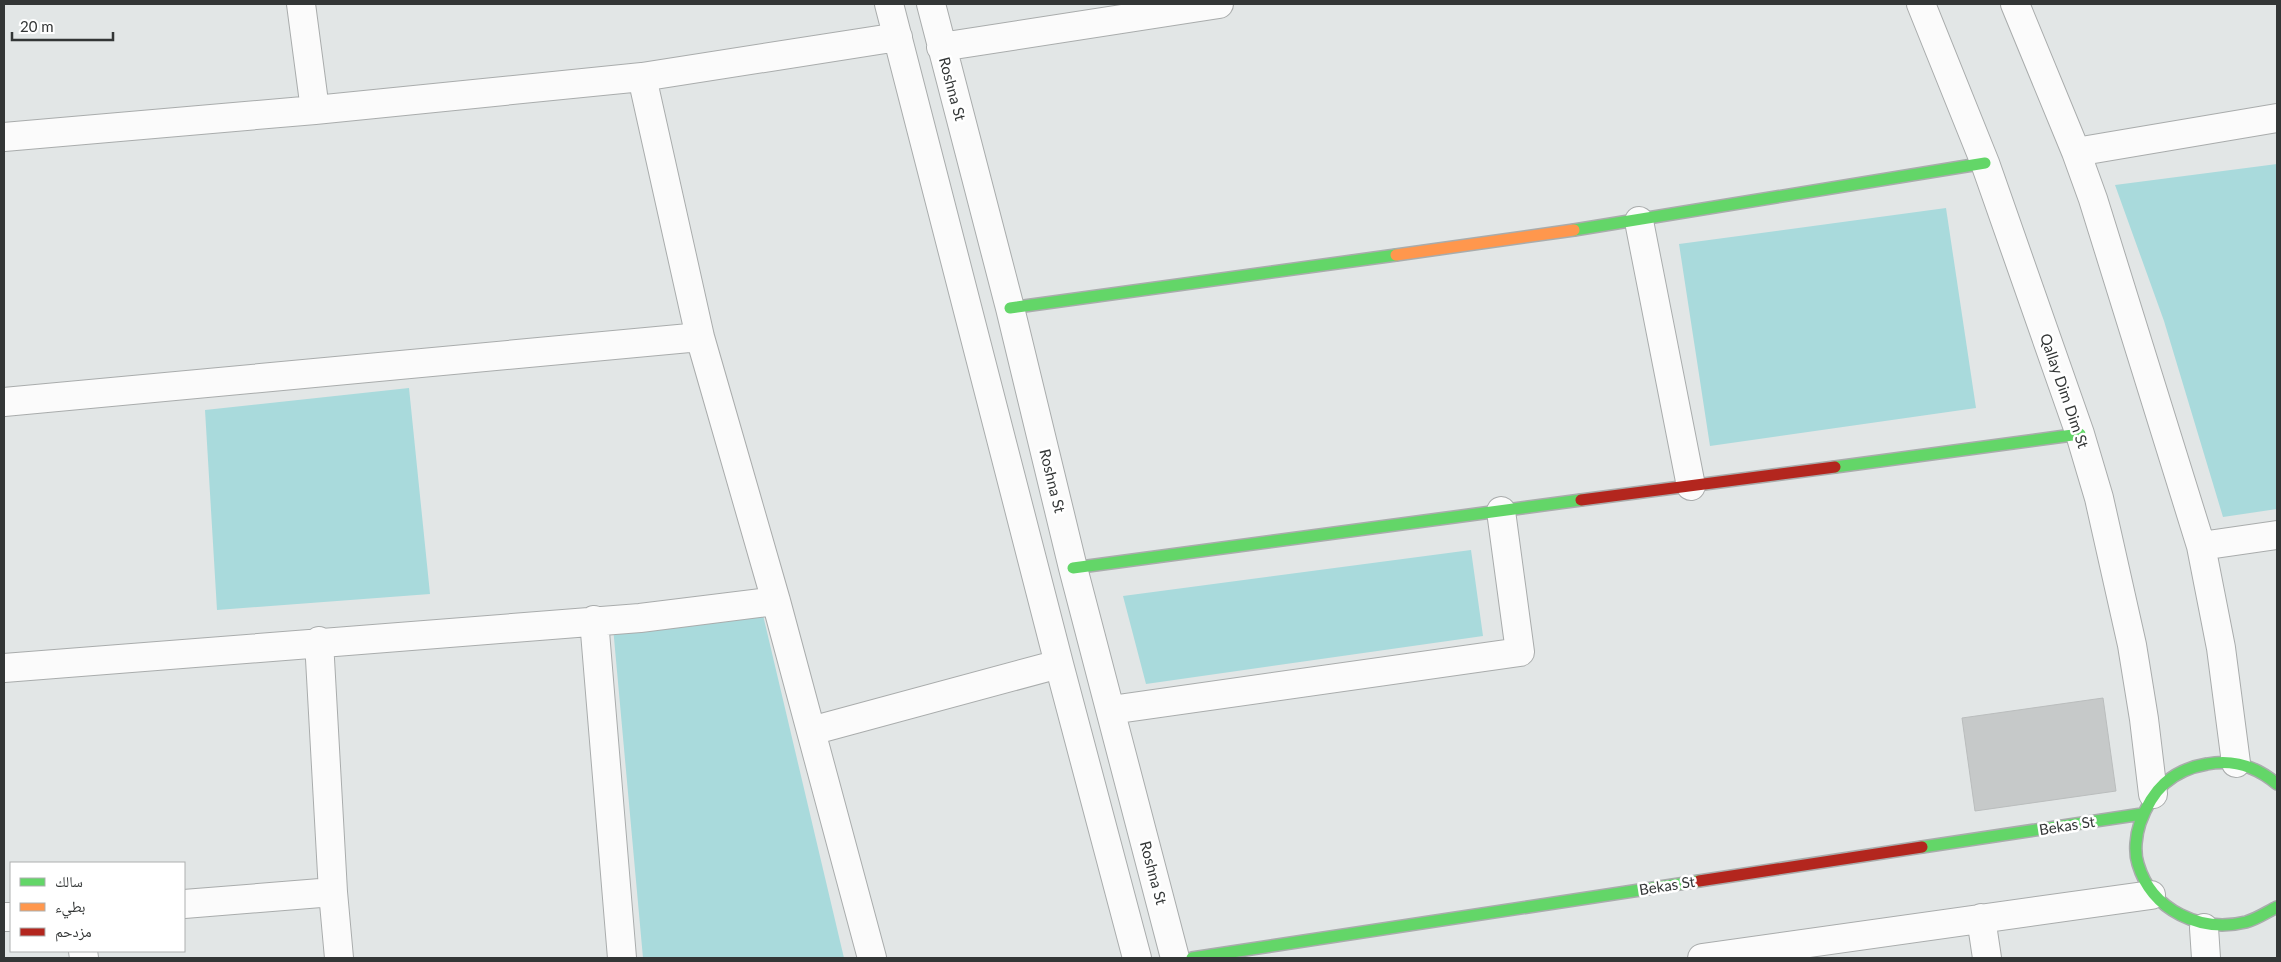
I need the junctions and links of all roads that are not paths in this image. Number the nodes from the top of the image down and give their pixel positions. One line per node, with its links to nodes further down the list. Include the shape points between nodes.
1 (301, 4): 10 (street)
2 (889, 4): 7 (street)
3 (931, 4): 8 (street, Roshna St)
4 (1219, 4): 8 (street)
5 (1922, 4): 14 (street, Qallay Dim Dim St)
6 (2015, 4): 13 (street)
7 (898, 37): 9 (street); 28 (street)
8 (941, 47): 16 (street, Roshna St)
9 (642, 77): 10 (street); 17 (street)
10 (315, 110): 12 (street)
11 (2277, 118): 13 (street)
12 (4, 137)
13 (2076, 152): 23 (street)
14 (1985, 163): 15 (street); 19 (street, Qallay Dim Dim St)
15 (1639, 221): 16 (street); 20 (street)
16 (1010, 308): 24 (street, Roshna St)
17 (700, 337): 18 (street); 25 (street)
18 (4, 402)
19 (2080, 434): 20 (street); 34 (street, Qallay Dim Dim St, via 2099,498 2130,636 2144,719)
20 (1691, 486): 21 (street)
21 (1501, 511): 24 (street); 30 (street, via 1520,652)
22 (2277, 535): 23 (street)
23 (2201, 546): 32 (street, via 2221,648)
24 (1073, 568): 30 (street, Roshna St)
25 (776, 601): 26 (street, via 686,613); 31 (street)
26 (594, 620): 27 (street); 42 (street)
27 (319, 641): 29 (street); 35 (street)
28 (1059, 664): 31 (street); 44 (street)
29 (4, 668)
30 (1111, 710): 45 (street, Roshna St)
31 (811, 731): 43 (street)
32 (2236, 763): 33 (street, via 2255,768); 34 (street, via 2212,762 2190,767 2170,778)
33 (2277, 784)
34 (2147, 804): 36 (street, via 2136,835 2136,856 2141,876); 46 (street, Bekas St)
35 (333, 892): 37 (street); 41 (street)
36 (2151, 894): 39 (street); 40 (street, via 2178,918)
37 (185, 904)
38 (2277, 907): 40 (street, via 2264,918 2245,926 2225,930)
39 (1982, 918): 47 (street); 48 (street)
40 (2204, 928): 49 (street)
41 (339, 958)
42 (622, 958)
43 (872, 958)
44 (1138, 958)
45 (1175, 958)
46 (1192, 958)
47 (1702, 958)
48 (1987, 958)
49 (2206, 958)

